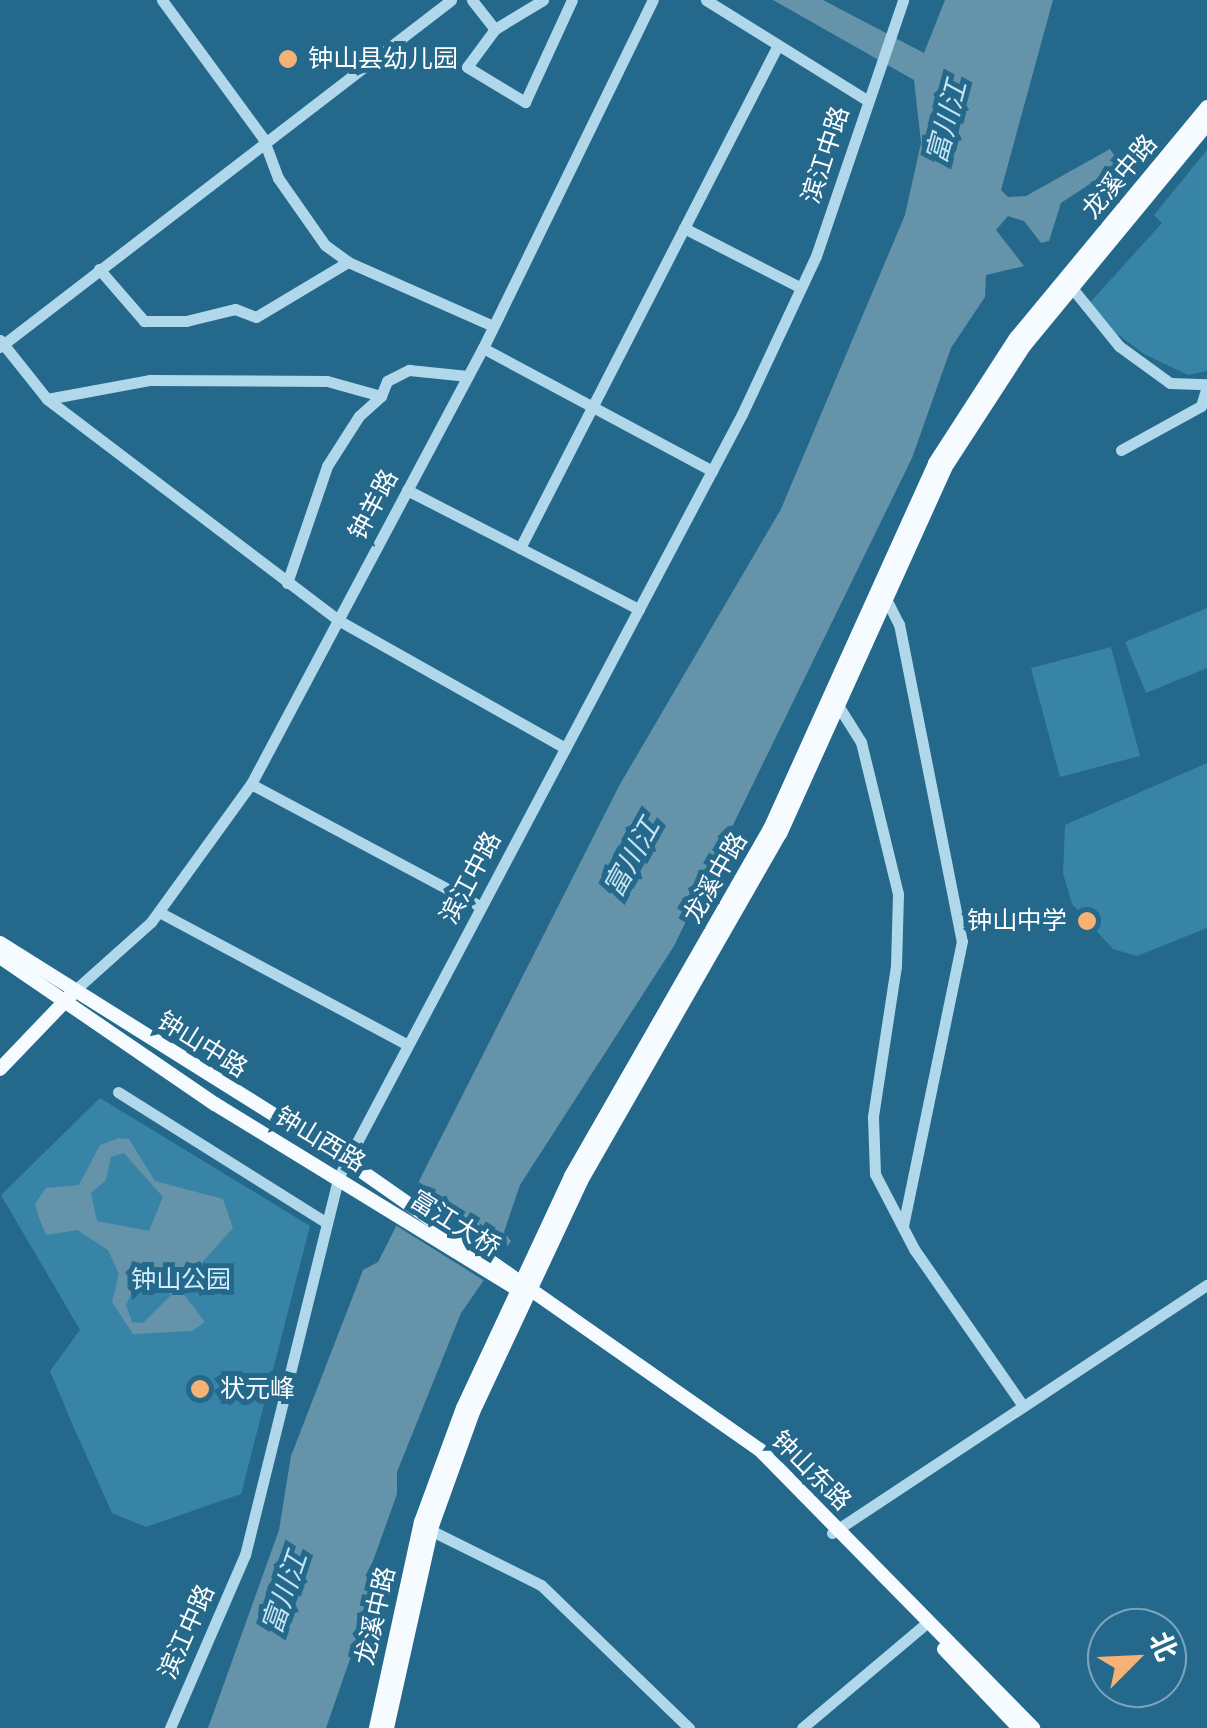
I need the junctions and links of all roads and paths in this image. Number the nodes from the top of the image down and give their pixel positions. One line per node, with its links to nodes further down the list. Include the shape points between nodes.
1 (162, 0): 14 (street)
2 (450, 0): 14 (street)
3 (472, 0): 9 (street)
4 (543, 0): 9 (street)
5 (572, 0): 9 (street, via 525,102 467,68)
6 (653, 0): 20 (street, 钟羊路)
7 (706, 0): 10 (street)
8 (902, 0): 11 (street, 滨江中路)
9 (495, 29)
10 (778, 45): 11 (street); 15 (street)
11 (868, 101): 19 (street, 滨江中路)
12 (1207, 107): 18 (main road, 龙溪中路)
13 (1207, 124): 18 (main road, 龙溪中路)
14 (263, 138): 16 (street, via 278,178 326,245); 17 (street)
15 (684, 228): 19 (street); 27 (street)
16 (348, 262): 17 (street, via 256,316 235,309 186,322 144,322); 20 (street)
17 (99, 269): 21 (street)
18 (1069, 283): 24 (street, via 1119,346 1170,383); 34 (main road, 龙溪中路, via 966,434); 37 (main road, 龙溪中路, via 1016,338 935,463)
19 (801, 288): 30 (street, 滨江中路)
20 (493, 326): 22 (street, 钟羊路)
21 (1, 344): 26 (street)
22 (483, 348): 23 (street, 钟羊路); 27 (street)
23 (468, 376): 25 (street, via 409,370 387,381); 31 (street, 钟羊路)
24 (1207, 385): 28 (street)
25 (381, 396): 26 (street, via 327,381 150,380); 33 (street, via 359,416 327,466)
26 (47, 400): 33 (street)
27 (592, 407): 30 (street); 32 (street)
28 (1204, 407): 29 (street)
29 (1121, 450)
30 (712, 472): 35 (street, 滨江中路)
31 (408, 490): 32 (street); 36 (street, 钟羊路)
32 (520, 548): 35 (street)
33 (287, 583): 36 (street)
34 (886, 599): 37 (main road, 龙溪中路); 53 (street, via 899,624 962,941)
35 (639, 609): 38 (street, 滨江中路)
36 (338, 620): 38 (street); 39 (street, 钟羊路)
37 (834, 700): 53 (street, via 861,742 898,894 896,966 871,1150 875,1174); 55 (main road, 龙溪中路, via 780,834)
38 (565, 748): 40 (street, 滨江中路)
39 (250, 784): 40 (street); 41 (street, 钟羊路)
40 (482, 907): 45 (street, 滨江中路)
41 (159, 912): 44 (street, 钟羊路); 45 (street)
42 (0, 943): 44 (main road, 钟山中路)
43 (0, 957): 44 (main road, 钟山西路)
44 (70, 996): 46 (main road); 48 (main road, 钟山中路); 49 (main road, 钟山西路)
45 (408, 1046): 48 (street, 滨江中路)
46 (0, 1069)
47 (118, 1092): 52 (street)
48 (347, 1161): 49 (street, 滨江中路); 50 (main road, 钟山中路)
49 (338, 1178): 51 (main road, 钟山西路); 52 (street, 滨江中路)
50 (381, 1184): 55 (main road, 富江大桥)
51 (368, 1195): 55 (main road, 富江大桥)
52 (326, 1222): 60 (street, 滨江中路, via 246,1555)
53 (903, 1227): 56 (street)
54 (1207, 1285): 56 (street)
55 (526, 1289): 57 (main road, 龙溪中路, via 463,1408); 58 (main road, 钟山东路, via 760,1450)
56 (1023, 1406): 58 (street)
57 (426, 1527): 61 (main road, 龙溪中路); 62 (main road, 龙溪中路); 63 (street, via 542,1585)
58 (835, 1531): 59 (main road, 钟山东路)
59 (926, 1624): 64 (street); 65 (main road, 钟山东路); 66 (main road, 钟山东路)
60 (170, 1728)
61 (376, 1728)
62 (387, 1728)
63 (690, 1728)
64 (802, 1728)
65 (1019, 1728)
66 (1033, 1728)

